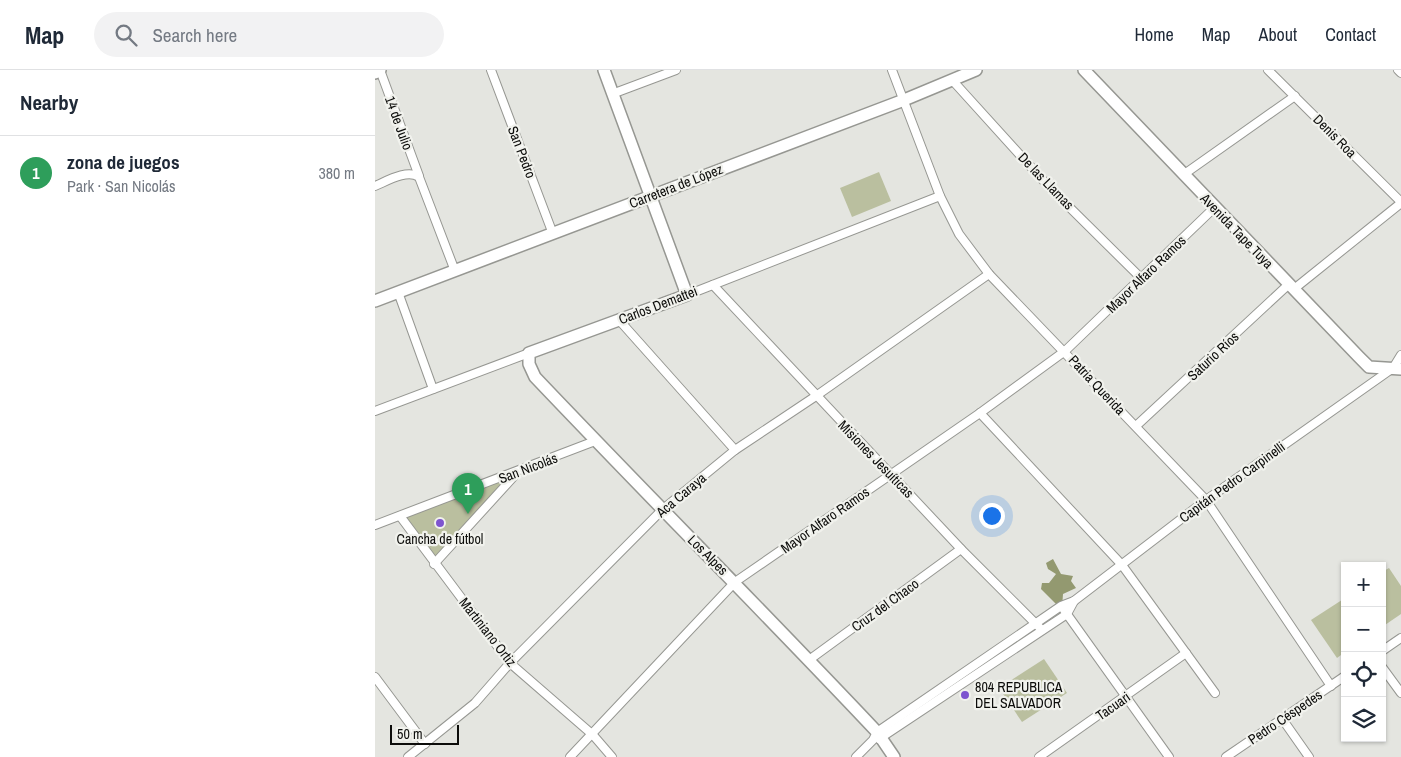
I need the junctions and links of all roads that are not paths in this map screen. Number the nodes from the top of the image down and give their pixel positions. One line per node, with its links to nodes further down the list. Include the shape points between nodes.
1 (491, 70): 22 (street, San Pedro)
2 (604, 70): 12 (street)
3 (676, 70): 12 (street)
4 (892, 70): 14 (street, Patria Querida)
5 (975, 70): 11 (street, Carretera de López)
6 (1084, 70): 15 (street, Avenida Tape Tuya)
7 (1267, 70): 13 (street, Denis Roa)
8 (1398, 70): 10 (street)
9 (378, 71): 16 (street, 14 de Julio)
10 (1401, 73)
11 (953, 81): 14 (street, Carretera de López); 25 (street, De las Llamas, via 1050,188)
12 (612, 94): 18 (street)
13 (1295, 96): 15 (street); 20 (street, Denis Roa)
14 (904, 100): 18 (street, Carretera de López); 19 (street, Patria Querida)
15 (1183, 175): 21 (street, Avenida Tape Tuya)
16 (419, 176): 17 (street, via 408,174); 23 (street, 14 de Julio)
17 (375, 186)
18 (651, 195): 22 (street, Carretera de López); 29 (street)
19 (940, 196): 24 (street, Patria Querida, via 959,234); 26 (street, Carlos Demattei)
20 (1401, 203): 27 (street, Saturio Ríos)
21 (1215, 208): 25 (street, Mayor Alfaro Ramos); 27 (street, Avenida Tape Tuya)
22 (553, 234): 23 (street, Carretera de López)
23 (455, 271): 28 (street, Carretera de López)
24 (989, 274): 32 (street, Patria Querida); 37 (street, Aca Caraya)
25 (1141, 279): 32 (street, Mayor Alfaro Ramos)
26 (713, 285): 29 (street, Carlos Demattei); 37 (street, Misiones Jesuíticas)
27 (1291, 286): 35 (street, Avenida Tape Tuya, via 1369,367); 40 (street, Saturio Ríos)
28 (398, 292): 30 (street, Carretera de López); 36 (street)
29 (687, 295): 31 (street, Carlos Demattei)
30 (375, 301)
31 (619, 320): 33 (street, Carlos Demattei); 42 (street)
32 (1065, 351): 39 (street, Mayor Alfaro Ramos); 40 (street, Patria Querida)
33 (529, 353): 36 (street, Carlos Demattei); 41 (street, Los Alpes, via 529,364 535,377)
34 (1401, 355): 35 (street)
35 (1397, 368): 45 (street, Capitán Pedro Carpinelli)
36 (433, 389): 38 (street, Carlos Demattei)
37 (817, 396): 42 (street, Aca Caraya); 44 (street, Misiones Jesuíticas)
38 (375, 411)
39 (980, 413): 44 (street, Mayor Alfaro Ramos); 51 (street)
40 (1136, 426): 45 (street, Patria Querida)
41 (595, 441): 43 (street, San Nicolás); 46 (street, Los Alpes)
42 (735, 450): 46 (street, Aca Caraya)
43 (517, 472): 47 (street, San Nicolás); 50 (street)
44 (891, 475): 49 (street, Misiones Jesuíticas); 52 (street, Mayor Alfaro Ramos)
45 (1206, 500): 51 (street, Capitán Pedro Carpinelli); 66 (street, Patria Querida)
46 (663, 509): 52 (street, Los Alpes); 62 (street, Aca Caraya)
47 (400, 516): 48 (street, San Nicolás); 50 (street, Martiniano Ortiz)
48 (375, 525)
49 (961, 549): 56 (street, Misiones Jesuíticas); 61 (street, Cruz del Chaco)
50 (434, 564): 62 (street, Martiniano Ortiz)
51 (1122, 565): 53 (street, Capitán Pedro Carpinelli); 60 (street)
52 (735, 582): 61 (street, Los Alpes); 72 (street, Mayor Alfaro Ramos)
53 (1074, 601): 54 (street, Capitán Pedro Carpinelli); 55 (street, Capitán Pedro Carpinelli)
54 (1061, 606): 55 (street); 56 (street, Capitán Pedro Carpinelli)
55 (1067, 614): 57 (street, Capitán Pedro Carpinelli); 70 (street)
56 (1035, 623): 57 (street, Misiones Jesuíticas); 69 (street, Capitán Pedro Carpinelli)
57 (1042, 630): 69 (street, Capitán Pedro Carpinelli)
58 (1401, 638): 59 (street)
59 (1386, 648)
60 (1187, 653): 67 (street); 70 (street, Tacuari)
61 (809, 660): 73 (street, Los Alpes)
62 (511, 663): 72 (street, Martiniano Ortiz); 74 (street, Aca Caraya, via 475,704)
63 (1386, 672): 68 (street)
64 (375, 677): 74 (street)
65 (1341, 679): 66 (street, Pedro Céspedes)
66 (1331, 686): 71 (street, Pedro Céspedes)
67 (1215, 692)
68 (1401, 692)
69 (940, 694): 73 (street, Capitán Pedro Carpinelli)
70 (1126, 697): 80 (street, Tacuari); 81 (street)
71 (1283, 720): 82 (street, Pedro Céspedes); 83 (street)
72 (593, 735): 76 (street, Mayor Alfaro Ramos); 77 (street, Martiniano Ortiz)
73 (877, 737): 78 (street, Capitán Pedro Carpinelli); 79 (street, Los Alpes)
74 (425, 744): 75 (street, Aca Caraya)
75 (407, 757)
76 (570, 757)
77 (612, 757)
78 (856, 757)
79 (894, 757)
80 (1039, 757)
81 (1169, 757)
82 (1226, 757)
83 (1309, 757)

